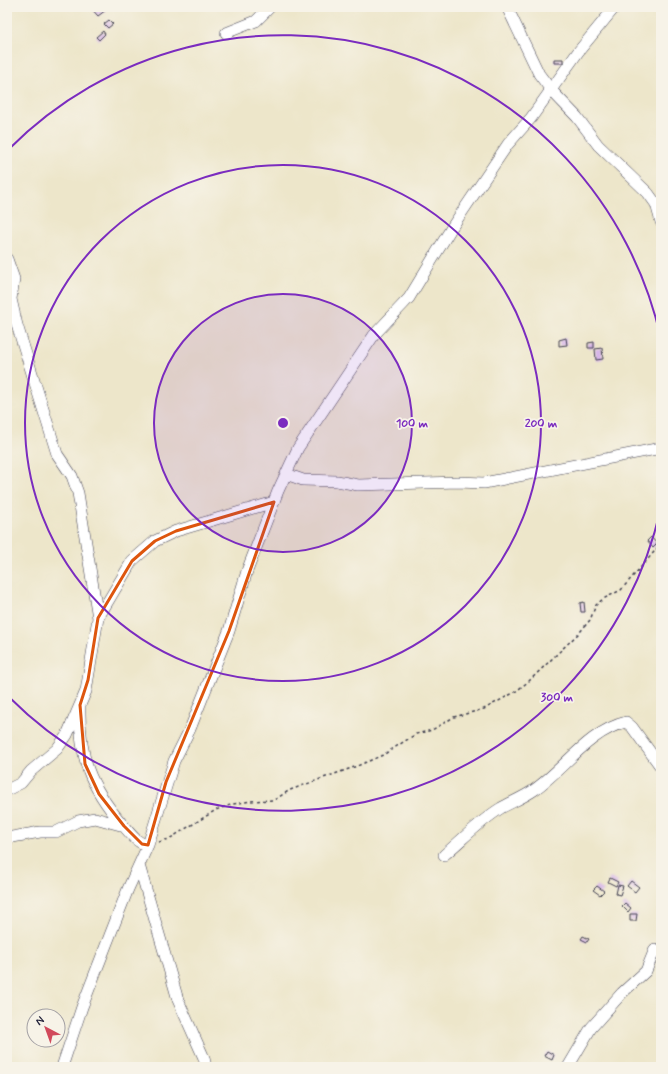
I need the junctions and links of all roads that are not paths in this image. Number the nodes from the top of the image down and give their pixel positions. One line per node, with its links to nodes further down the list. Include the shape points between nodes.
1 (270, 7): 4 (street, via 256,22)
2 (507, 7): 5 (street, via 539,74)
3 (615, 7): 5 (street)
4 (226, 33)
5 (551, 90): 6 (street, via 603,150 648,193 656,204); 9 (street, via 495,163 409,298 374,335 344,378 298,448)
6 (661, 222)
7 (7, 259): 11 (street, via 14,274 11,299 17,325 56,454 72,476 78,493)
8 (661, 448): 9 (street, via 484,483 358,485 337,481 303,480)
9 (286, 474): 10 (street)
10 (274, 502): 11 (street, via 176,531 155,541 132,561); 17 (street, via 247,571 229,631 166,782)
11 (98, 618): 12 (street, via 92,642 88,680)
12 (80, 705): 14 (street, via 67,735 57,749 16,786); 15 (street, via 80,731 88,771 98,794)
13 (661, 767): 18 (street, via 632,727 626,722 618,724 598,735 534,790 486,819)
14 (7, 790)
15 (124, 826): 16 (street, via 95,818 78,821 56,832); 17 (street, via 142,844)
16 (7, 838)
17 (149, 842): 19 (street)
18 (444, 855)
19 (139, 865): 21 (street, via 82,1007); 22 (street, via 178,1000)
20 (655, 949): 23 (street, via 646,971 591,1028)
21 (62, 1067)
22 (206, 1067)
23 (568, 1067)

